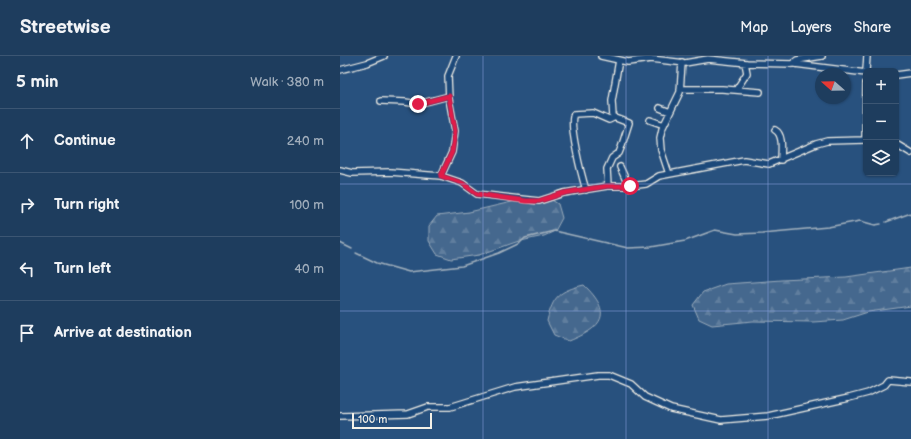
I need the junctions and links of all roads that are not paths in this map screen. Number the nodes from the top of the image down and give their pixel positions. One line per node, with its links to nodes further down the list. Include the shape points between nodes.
1 (384, 56): 12 (street)
2 (456, 56): 19 (street, via 448,76)
3 (601, 56): 7 (street)
4 (749, 56): 9 (street)
5 (822, 56): 10 (street, via 797,60)
6 (867, 56): 11 (street)
7 (619, 60): 8 (street, via 628,62 651,59); 23 (street, via 612,101)
8 (682, 62): 9 (street, via 708,59); 16 (street)
9 (746, 63): 10 (street); 17 (street, via 747,73)
10 (791, 64): 13 (street)
11 (866, 68)
12 (340, 70)
13 (863, 72)
14 (911, 72): 15 (street)
15 (899, 74)
16 (680, 89): 17 (street); 22 (street, via 677,101)
17 (736, 90): 18 (street)
18 (760, 92)
19 (449, 96): 20 (street, via 418,104); 34 (street, via 455,131 452,152)
20 (381, 102)
21 (660, 108): 22 (street)
22 (670, 112): 25 (street)
23 (615, 117): 35 (street, via 629,123 621,148 607,169); 37 (street, via 609,120 593,113 574,114 571,118)
24 (650, 120): 25 (street)
25 (664, 125): 33 (street, via 660,138 661,150)
26 (775, 130): 30 (street, via 781,136)
27 (866, 140): 30 (street, via 827,141)
28 (899, 146): 29 (street)
29 (911, 152)
30 (781, 160): 33 (street, via 769,164 744,160)
31 (620, 167): 36 (street)
32 (340, 170): 34 (street, via 352,173 390,172)
33 (669, 174): 36 (street, via 659,176 646,184)
34 (441, 176): 37 (street, via 462,183 477,194 526,201 539,201 564,193)
35 (608, 186): 36 (street); 37 (street)
36 (629, 186)
37 (586, 190)
38 (911, 382): 39 (street, via 888,380 868,393 855,397 768,416 739,419 721,420 671,409 645,397 631,384 609,375 515,387 450,406 428,407 408,414)
39 (340, 416)

